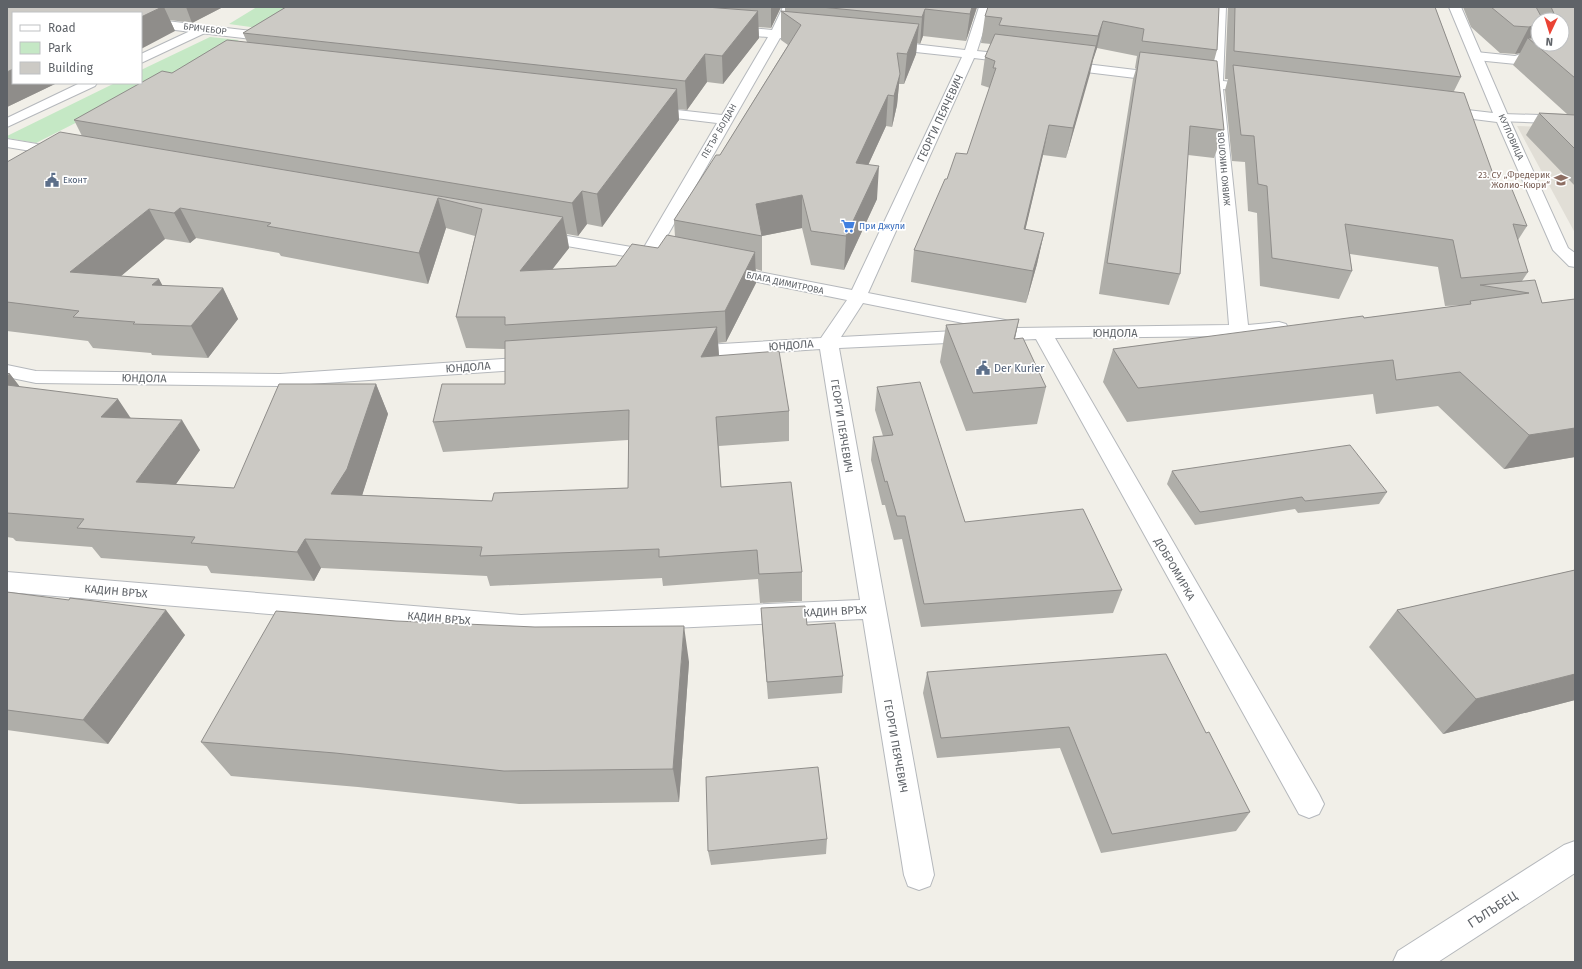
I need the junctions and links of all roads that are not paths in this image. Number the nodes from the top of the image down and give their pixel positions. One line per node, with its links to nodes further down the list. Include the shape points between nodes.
1 (789, 7): 8 (street, ПЕТЪР БОГДАН)
2 (985, 7): 13 (street, ГЕОРГИ ПЕЯЧЕВИЧ)
3 (1220, 7): 19 (street, ЖИВКО НИКОЛОВ)
4 (1455, 7): 14 (street, КУТЛОВИЦА)
5 (142, 22): 6 (street, БРИЧЕБОР)
6 (203, 29): 9 (street, БРИЧЕБОР); 15 (street)
7 (713, 29): 8 (street)
8 (776, 34): 10 (street); 24 (street, ПЕТЪР БОГДАН)
9 (269, 36)
10 (822, 39)
11 (877, 44): 13 (street)
12 (1538, 52): 14 (street, via 1516,60)
13 (970, 54): 16 (street); 34 (street, ГЕОРГИ ПЕЯЧЕВИЧ)
14 (1476, 56): 23 (street, КУТЛОВИЦА)
15 (142, 59)
16 (1024, 60)
17 (1047, 63): 19 (street)
18 (88, 84): 26 (street)
19 (1216, 84): 20 (street); 36 (street, ЖИВКО НИКОЛОВ)
20 (1272, 91)
21 (640, 110): 24 (street)
22 (1431, 110): 23 (street)
23 (1502, 118): 25 (street); 32 (street, КУТЛОВИЦА, via 1561,250)
24 (726, 120): 30 (street, ПЕТЪР БОГДАН)
25 (1575, 120)
26 (7, 123)
27 (7, 143): 28 (street)
28 (75, 155)
29 (526, 234): 30 (street)
30 (648, 255): 31 (street)
31 (671, 260)
32 (1575, 262)
33 (695, 264): 34 (street, БЛАГА ДИМИТРОВА)
34 (857, 298): 37 (street, БЛАГА ДИМИТРОВА); 38 (street, ГЕОРГИ ПЕЯЧЕВИЧ)
35 (1294, 327): 36 (street, ЮНДОЛА)
36 (1239, 332): 37 (street, ЮНДОЛА)
37 (1042, 333): 38 (street, ЮНДОЛА); 44 (street, ДОБРОМИРКА)
38 (828, 342): 39 (street, ЮНДОЛА); 43 (street, ГЕОРГИ ПЕЯЧЕВИЧ)
39 (667, 353)
40 (549, 362): 41 (street, ЮНДОЛА, via 280,380 36,377)
41 (7, 371)
42 (7, 582): 43 (street, КАДИН ВРЪХ, via 521,625)
43 (872, 609): 46 (street, ГЕОРГИ ПЕЯЧЕВИЧ)
44 (1309, 804)
45 (1575, 856): 47 (street, ГЪЛЪБЕЦ)
46 (919, 876)
47 (1409, 962)

